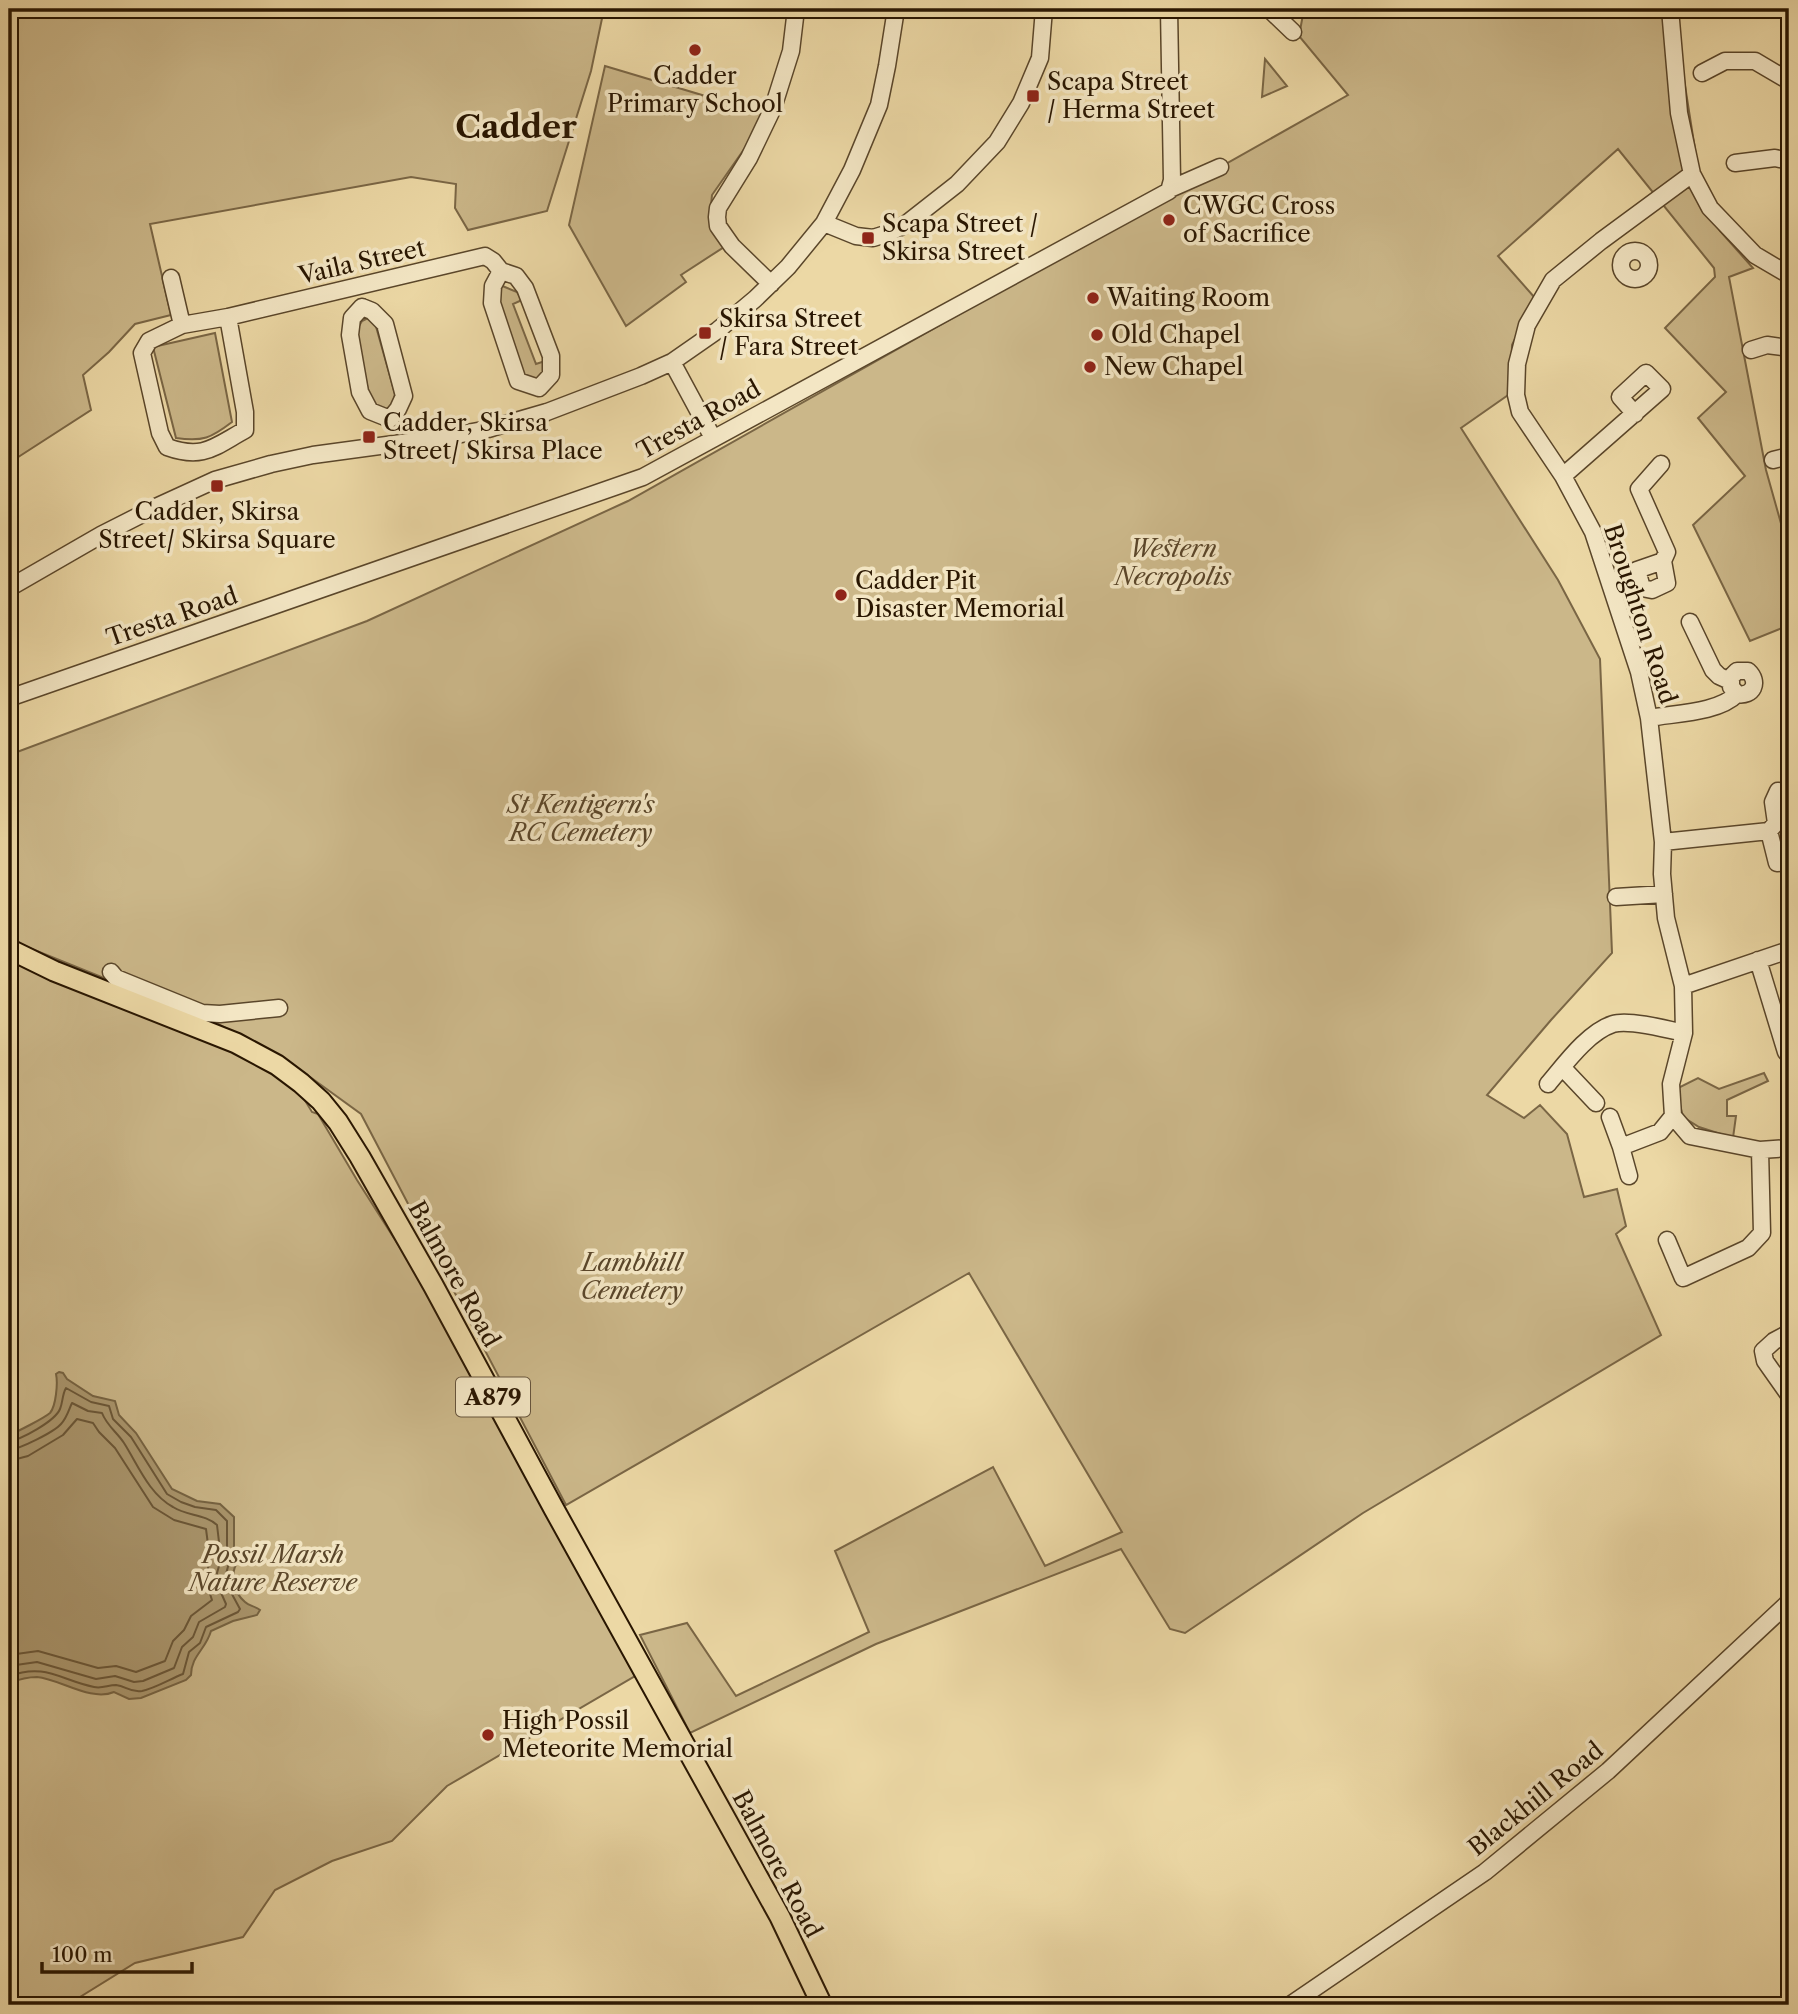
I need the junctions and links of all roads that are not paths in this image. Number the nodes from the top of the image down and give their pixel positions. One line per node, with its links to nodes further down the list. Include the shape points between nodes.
1 (796, 9): 21 (street, via 791,51 773,108 718,208 717,218 732,246)
2 (896, 9): 15 (street, via 879,105)
3 (1044, 9): 15 (street, via 1040,58 1021,103 997,142 957,184 906,224 873,238)
4 (1169, 9): 14 (street)
5 (1269, 9): 7 (street)
6 (1670, 9): 13 (street, via 1679,113)
7 (1293, 33)
8 (1702, 73): 9 (street, via 1725,61 1755,61)
9 (1789, 81)
10 (1789, 160): 11 (street)
11 (1735, 163)
12 (1220, 167): 14 (street, Tresta Road)
13 (1692, 174): 16 (street, Broughton Road); 19 (street, via 1710,208 1755,256)
14 (1170, 189): 33 (street, Tresta Road)
15 (824, 223): 21 (street)
16 (1601, 240): 17 (street); 37 (street, Broughton Road, via 1553,280 1527,325 1517,364 1520,412)
17 (1622, 260)
18 (501, 271): 22 (street, Vaila Street, via 485,256); 29 (street, via 493,286 496,316 518,381); 29 (street, Vaila Street, via 516,276 525,288 551,356 551,375)
19 (1789, 275)
20 (171, 278): 25 (street)
21 (771, 284): 28 (street)
22 (357, 287): 23 (street); 24 (street, Vaila Street)
23 (362, 307): 32 (street, via 385,324 404,396); 32 (street, via 352,318 350,335 360,392 370,411)
24 (228, 317): 25 (street, Vaila Street); 35 (street, via 245,430)
25 (182, 325): 35 (street, Vaila Street, via 149,341 142,353 167,447 184,453)
26 (1789, 348): 27 (street, via 1767,345)
27 (1751, 350)
28 (672, 362): 30 (street); 33 (street)
29 (539, 388): 30 (street)
30 (547, 412): 34 (street, via 488,429)
31 (1635, 414): 37 (street)
32 (390, 419): 34 (street)
33 (713, 438): 44 (street, Tresta Road, via 617,487)
34 (396, 443): 38 (street, via 292,459)
35 (207, 451): 38 (street)
36 (1661, 464): 39 (street, via 1639,489 1667,552)
37 (1563, 476): 41 (street, Broughton Road, via 1592,533)
38 (215, 480): 42 (street, via 101,535)
39 (1663, 561): 40 (street); 40 (street, via 1667,583 1652,590 1642,589)
40 (1637, 570): 41 (street)
41 (1609, 584): 45 (street, Broughton Road, via 1639,672)
42 (9, 588)
43 (1690, 622): 45 (street, via 1713,670 1733,687 1730,700)
44 (9, 698)
45 (1649, 718): 48 (street, Broughton Road)
46 (1789, 792): 47 (street, via 1778,791 1773,802 1776,823)
47 (1769, 831): 48 (street); 49 (street, via 1777,863)
48 (1663, 842): 50 (street, Broughton Road)
49 (1789, 862)
50 (1664, 894): 51 (street); 56 (street, Broughton Road)
51 (1616, 897)
52 (9, 949): 75 (main road, Balmore Road / A879, via 236,1043 301,1083 338,1122 433,1285 780,1917)
53 (1789, 950): 54 (street)
54 (1758, 960): 56 (street); 59 (street)
55 (111, 972): 57 (street, via 202,1013)
56 (1684, 986): 58 (street, Broughton Road)
57 (279, 1008)
58 (1684, 1033): 60 (street, via 1614,1023 1589,1038); 63 (street, Broughton Road, via 1671,1083)
59 (1786, 1052)
60 (1562, 1067): 61 (street); 62 (street)
61 (1548, 1084)
62 (1596, 1103)
63 (1673, 1116): 65 (street, via 1660,1132); 67 (street, via 1690,1136)
64 (1610, 1117): 65 (street)
65 (1621, 1147): 68 (street)
66 (1789, 1148): 67 (street)
67 (1760, 1150): 70 (street, via 1762,1233 1748,1248)
68 (1629, 1176)
69 (1667, 1240): 70 (street)
70 (1683, 1278): 71 (street)
71 (1668, 1285)
72 (1789, 1333): 73 (street, via 1763,1351)
73 (1789, 1395)
74 (1789, 1602): 76 (street, Blackhill Road, via 1608,1771 1485,1872)
75 (822, 2005)
76 (1290, 2005)

